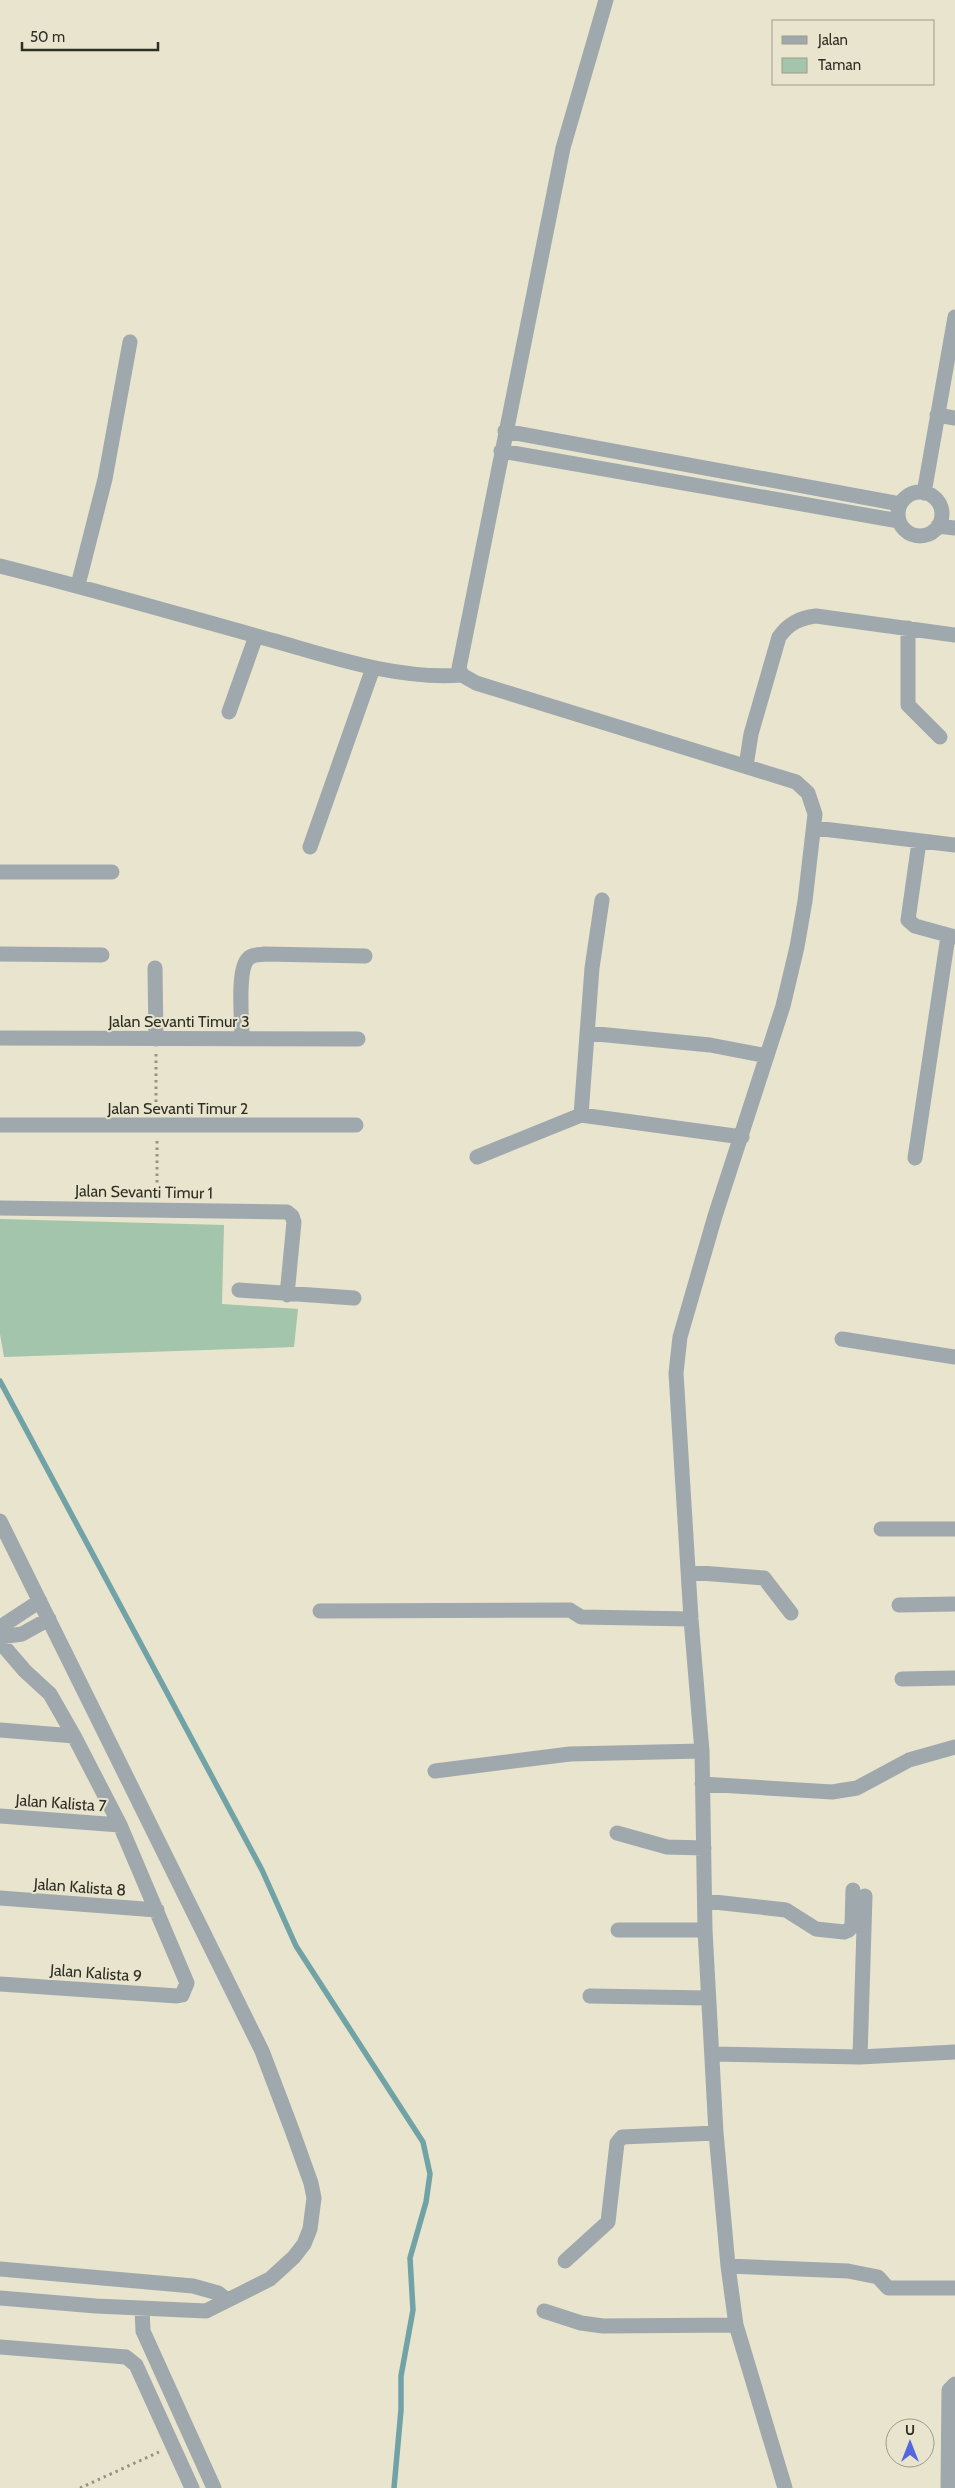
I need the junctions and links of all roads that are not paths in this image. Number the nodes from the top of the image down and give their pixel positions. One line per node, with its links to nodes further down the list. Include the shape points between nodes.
1 (606, 0): 6 (street, via 563,148)
2 (954, 326): 4 (street)
3 (130, 342): 15 (street, via 105,479)
4 (937, 415): 5 (street); 8 (street)
5 (955, 418)
6 (505, 431): 7 (street); 9 (street)
7 (501, 451): 11 (street); 20 (street, via 459,661)
8 (924, 493): 9 (street, via 910,495); 10 (street)
9 (900, 504): 11 (street)
10 (948, 509): 12 (street, via 942,514)
11 (899, 521): 12 (street, via 909,533 916,535 931,533)
12 (938, 526): 13 (street)
13 (955, 528)
14 (0, 566): 15 (street)
15 (78, 586): 18 (street)
16 (908, 628): 17 (street); 22 (street, via 908,706); 23 (street, via 816,616 803,618 785,628 779,637 758,707)
17 (955, 635)
18 (256, 636): 19 (street); 21 (street)
19 (372, 668): 20 (street); 27 (street)
20 (462, 675): 23 (street, via 476,683)
21 (230, 712)
22 (940, 737)
23 (746, 766): 24 (street, via 802,786 812,803)
24 (815, 828): 25 (street); 41 (street, via 796,947 783,1006)
25 (919, 842): 26 (street); 31 (street, via 908,920 915,926)
26 (955, 845)
27 (310, 847)
28 (0, 872): 29 (street)
29 (112, 872)
30 (602, 900): 36 (street)
31 (952, 936): 47 (street)
32 (0, 954): 33 (street)
33 (102, 955)
34 (365, 956): 39 (street, via 265,954 247,959 242,973)
35 (155, 968): 38 (street)
36 (587, 1033): 41 (street, via 710,1046); 42 (street)
37 (0, 1038): 38 (street, Jalan Sevanti Timur 3)
38 (156, 1038): 39 (street, Jalan Sevanti Timur 3)
39 (242, 1038): 40 (street, Jalan Sevanti Timur 3)
40 (358, 1039)
41 (767, 1056): 45 (street)
42 (581, 1115): 45 (street); 46 (street)
43 (0, 1125): 44 (street, Jalan Sevanti Timur 2)
44 (356, 1125)
45 (742, 1137): 57 (street, via 680,1336 676,1401)
46 (477, 1157)
47 (915, 1158)
48 (0, 1208): 50 (street, Jalan Sevanti Timur 1, via 287,1212 294,1222)
49 (240, 1290): 50 (street)
50 (287, 1294): 51 (street)
51 (354, 1298)
52 (842, 1339): 53 (street)
53 (955, 1357)
54 (0, 1521): 58 (street)
55 (881, 1529): 56 (street)
56 (955, 1529)
57 (688, 1572): 62 (street, via 764,1578); 63 (street)
58 (40, 1601): 64 (street); 65 (street)
59 (955, 1604): 60 (street)
60 (899, 1605)
61 (320, 1611): 63 (street, via 570,1610 581,1617)
62 (791, 1613)
63 (691, 1619): 73 (street)
64 (49, 1620): 66 (street, via 22,1634); 97 (street, via 262,2051 311,2184 313,2216 304,2244 270,2279)
65 (0, 1630)
66 (0, 1637)
67 (0, 1642): 71 (street, via 50,1694)
68 (955, 1678): 69 (street)
69 (902, 1679)
70 (0, 1730): 71 (street)
71 (74, 1736): 77 (street)
72 (955, 1747): 75 (street, via 909,1760 857,1788 832,1792)
73 (702, 1751): 74 (street, via 570,1754); 75 (street)
74 (435, 1772)
75 (702, 1784): 79 (street)
76 (0, 1816): 77 (street, Jalan Kalista 7)
77 (120, 1825): 82 (street)
78 (617, 1832): 79 (street, via 667,1847)
79 (704, 1848): 81 (street)
80 (0, 1898): 82 (street, Jalan Kalista 8)
81 (706, 1900): 84 (street); 90 (street, via 786,1910 816,1929 844,1932 852,1925 859,1893)
82 (158, 1910): 85 (street, Jalan Kalista 9, via 185,1977 186,1989 182,1995)
83 (618, 1930): 84 (street)
84 (705, 1930): 87 (street)
85 (0, 1984)
86 (590, 1996): 87 (street)
87 (708, 1998): 89 (street)
88 (955, 2052): 90 (street)
89 (712, 2054): 90 (street); 91 (street)
90 (860, 2057)
91 (716, 2133): 92 (street, via 622,2137 618,2143 608,2222); 93 (street)
92 (564, 2262)
93 (728, 2266): 95 (street, via 848,2270 878,2277 888,2288); 100 (street)
94 (0, 2269): 97 (street, via 193,2286 218,2293)
95 (955, 2288)
96 (0, 2298): 98 (street)
97 (227, 2300): 98 (street, via 201,2311)
98 (142, 2309): 104 (street, via 143,2331)
99 (544, 2311): 100 (street, via 581,2323 603,2326)
100 (736, 2325): 105 (street)
101 (0, 2347): 103 (street, via 126,2357 136,2364)
102 (955, 2384): 106 (street, via 949,2390)
103 (192, 2488)
104 (214, 2488)
105 (785, 2488)
106 (948, 2488)

